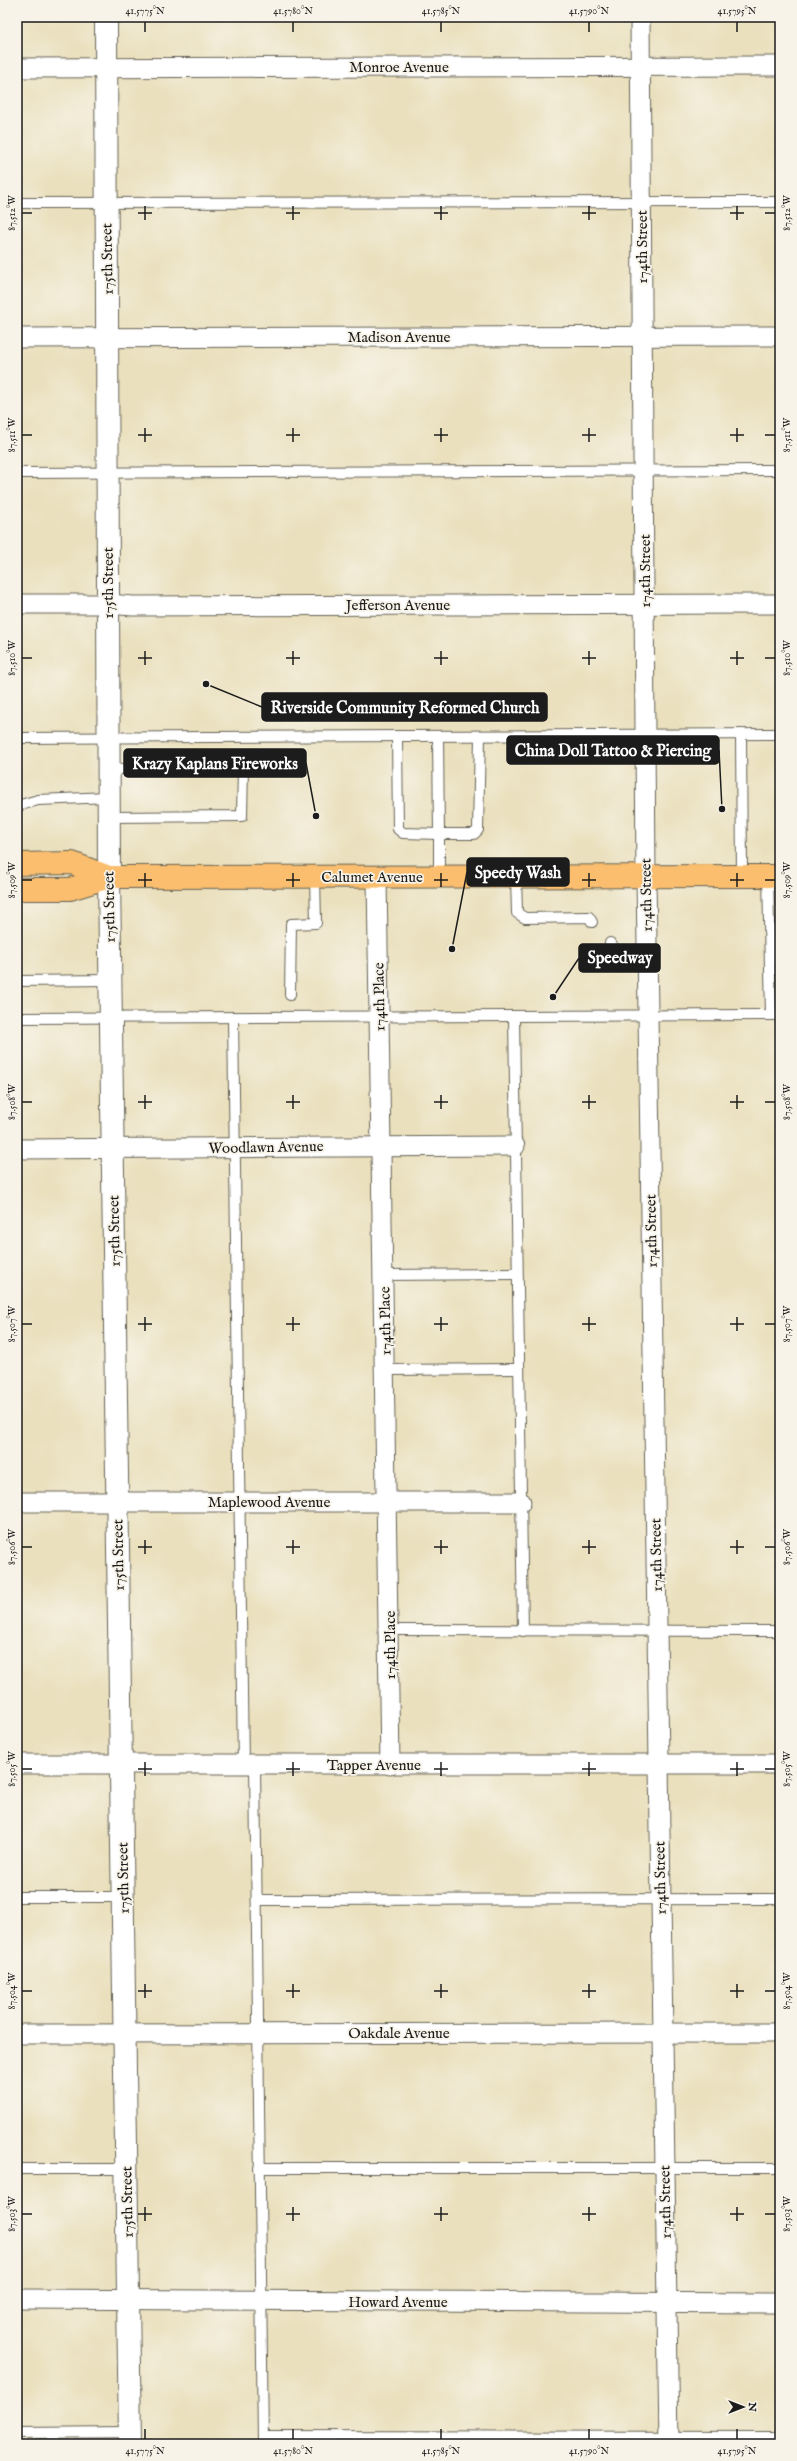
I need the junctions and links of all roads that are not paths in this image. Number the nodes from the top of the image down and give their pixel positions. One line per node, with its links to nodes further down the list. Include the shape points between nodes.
1 (106, 17): 6 (street, 175th Street)
2 (640, 17): 3 (street, 174th Street)
3 (641, 66): 4 (street, Monroe Avenue); 6 (street, Monroe Avenue); 10 (street, 174th Street)
4 (780, 66)
5 (17, 68): 6 (street, Monroe Avenue)
6 (106, 68): 7 (street, 175th Street)
7 (106, 202): 9 (lane); 10 (lane); 14 (street, 175th Street)
8 (780, 202): 10 (lane)
9 (17, 203)
10 (642, 203): 12 (street, 174th Street)
11 (780, 336): 12 (street, Madison Avenue)
12 (642, 337): 14 (street, Madison Avenue); 16 (street, 174th Street)
13 (17, 338): 14 (street, Madison Avenue)
14 (108, 338): 18 (street, 175th Street)
15 (780, 470): 16 (lane)
16 (644, 471): 18 (lane); 21 (street, 174th Street)
17 (17, 473): 18 (lane)
18 (108, 473): 20 (street, 175th Street)
19 (17, 604): 20 (street, Jefferson Avenue)
20 (108, 604): 21 (street, Jefferson Avenue); 28 (street, 175th Street)
21 (645, 604): 22 (street, Jefferson Avenue); 27 (street, 174th Street)
22 (780, 604)
23 (741, 734): 24 (lane); 27 (lane); 36 (lane)
24 (780, 734)
25 (397, 736): 28 (lane); 30 (lane); 34 (lane, via 398,829 403,832)
26 (480, 736): 27 (lane); 30 (lane); 34 (lane, via 478,830 474,834)
27 (645, 736): 43 (street, 174th Street)
28 (109, 737): 29 (lane); 31 (street, 175th Street)
29 (17, 738)
30 (438, 739): 34 (lane)
31 (109, 769): 33 (street, 175th Street); 33 (lane, via 243,768 242,816)
32 (17, 806): 33 (lane, via 38,800)
33 (109, 807): 38 (street, 175th Street)
34 (439, 834): 41 (lane)
35 (17, 864): 38 (main road, Calumet Avenue, via 72,863)
36 (742, 876): 37 (main road, Calumet Avenue); 43 (main road, Calumet Avenue)
37 (774, 876): 51 (lane)
38 (109, 877): 39 (main road, Calumet Avenue); 44 (main road, Calumet Avenue, via 70,889); 48 (street, 175th Street)
39 (315, 877): 40 (main road, Calumet Avenue); 50 (lane, via 316,923 291,924)
40 (377, 877): 41 (main road, Calumet Avenue); 52 (street, 174th Place)
41 (439, 877): 42 (main road, Calumet Avenue)
42 (516, 877): 43 (main road, Calumet Avenue); 45 (lane, via 517,913 524,918 589,917)
43 (646, 877): 47 (street, 174th Street)
44 (17, 889)
45 (592, 922)
46 (610, 943): 47 (lane, via 622,960)
47 (647, 960): 54 (street, 174th Street)
48 (110, 980): 49 (lane); 57 (street, 175th Street)
49 (17, 981)
50 (290, 995)
51 (775, 1015): 54 (lane)
52 (379, 1016): 53 (lane); 55 (lane); 58 (street, 174th Place)
53 (514, 1016): 54 (lane); 59 (lane)
54 (648, 1016): 74 (street, 174th Street)
55 (233, 1017): 57 (lane); 60 (lane)
56 (17, 1018): 57 (lane)
57 (111, 1018): 62 (street, 175th Street)
58 (382, 1145): 59 (street, Woodlawn Avenue); 60 (street, Woodlawn Avenue); 64 (street, 174th Place)
59 (515, 1146): 63 (lane)
60 (235, 1147): 62 (street, Woodlawn Avenue); 69 (lane)
61 (17, 1149): 62 (street, Woodlawn Avenue)
62 (113, 1149): 68 (street, 175th Street)
63 (517, 1274): 64 (lane); 65 (lane)
64 (384, 1275): 66 (street, 174th Place)
65 (519, 1369): 66 (lane); 71 (lane)
66 (386, 1370): 70 (street, 174th Place)
67 (17, 1502): 68 (street, Maplewood Avenue)
68 (117, 1502): 69 (street, Maplewood Avenue); 77 (street, 175th Street)
69 (239, 1502): 70 (street, Maplewood Avenue); 80 (lane)
70 (388, 1502): 71 (street, Maplewood Avenue); 72 (street, 174th Place)
71 (521, 1502): 73 (lane)
72 (390, 1630): 73 (lane); 81 (street, 174th Place)
73 (523, 1631): 74 (lane)
74 (657, 1631): 75 (lane); 78 (street, 174th Street)
75 (780, 1631)
76 (17, 1764): 77 (street, Tapper Avenue)
77 (121, 1764): 80 (street, Tapper Avenue); 83 (street, 175th Street)
78 (659, 1764): 79 (street, Tapper Avenue); 81 (street, Tapper Avenue); 84 (street, 174th Street)
79 (780, 1764)
80 (249, 1765): 81 (street, Tapper Avenue); 86 (lane)
81 (390, 1765)
82 (17, 1897): 83 (lane)
83 (123, 1897): 87 (street, 175th Street)
84 (660, 1899): 85 (lane); 86 (lane); 88 (street, 174th Street)
85 (780, 1899)
86 (257, 1900): 91 (lane)
87 (125, 2033): 90 (street, Oakdale Avenue); 91 (street, Oakdale Avenue); 96 (street, 175th Street)
88 (662, 2033): 89 (street, Oakdale Avenue); 91 (street, Oakdale Avenue); 93 (street, 174th Street)
89 (780, 2033)
90 (17, 2034)
91 (257, 2034): 92 (lane)
92 (259, 2168): 93 (lane); 99 (lane)
93 (665, 2168): 94 (lane); 101 (street, 174th Street)
94 (780, 2168)
95 (17, 2169): 96 (lane)
96 (127, 2169): 98 (street, 175th Street)
97 (17, 2299): 98 (street, Howard Avenue)
98 (128, 2299): 99 (street, Howard Avenue); 104 (street, 175th Street)
99 (260, 2302): 101 (street, Howard Avenue); 105 (lane)
100 (780, 2303): 101 (street, Howard Avenue)
101 (667, 2304): 106 (street, 174th Street)
102 (17, 2433): 104 (lane)
103 (780, 2437): 106 (lane)
104 (130, 2438)
105 (263, 2440): 106 (lane)
106 (669, 2440)

